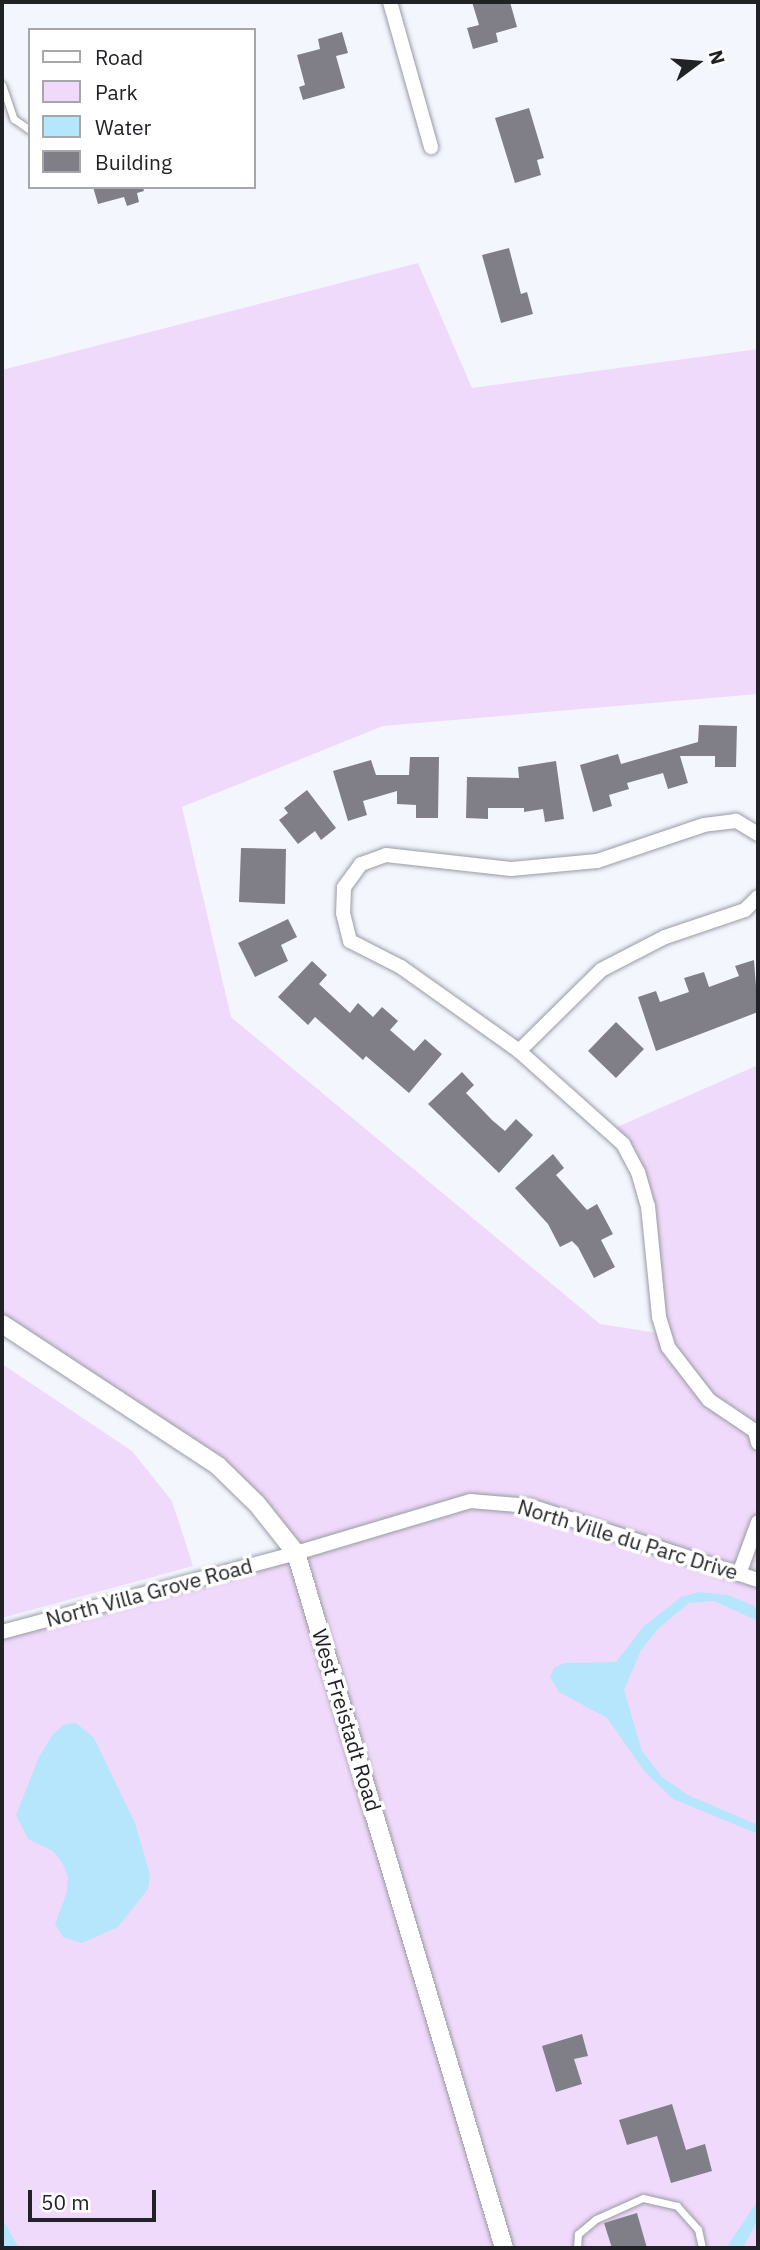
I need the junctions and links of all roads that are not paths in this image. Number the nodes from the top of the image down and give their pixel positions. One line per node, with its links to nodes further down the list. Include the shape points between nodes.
1 (390, 2): 4 (street)
2 (2, 85): 3 (lane, via 14,118)
3 (28, 128)
4 (431, 147)
5 (758, 834): 7 (street, via 736,821 704,825 597,861 511,869 386,855 361,864 344,887 350,941 401,967)
6 (758, 897): 7 (street, via 745,911 664,937 601,970)
7 (519, 1051): 9 (street, via 623,1144 638,1171 648,1206 659,1317 668,1347 709,1400 755,1431)
8 (2, 1324): 11 (street, West Freistadt Road, via 218,1466 257,1504)
9 (758, 1443)
10 (758, 1522): 12 (street)
11 (296, 1553): 12 (street, North Ville du Parc Drive, via 447,1506 492,1499 578,1521); 14 (street, North Villa Grove Road); 15 (street, West Freistadt Road)
12 (739, 1574): 13 (street, North Ville du Parc Drive)
13 (758, 1580)
14 (2, 1632)
15 (504, 2248)
16 (577, 2248): 17 (lane, via 578,2234 596,2219 643,2198 677,2206 698,2229)
17 (702, 2248)

